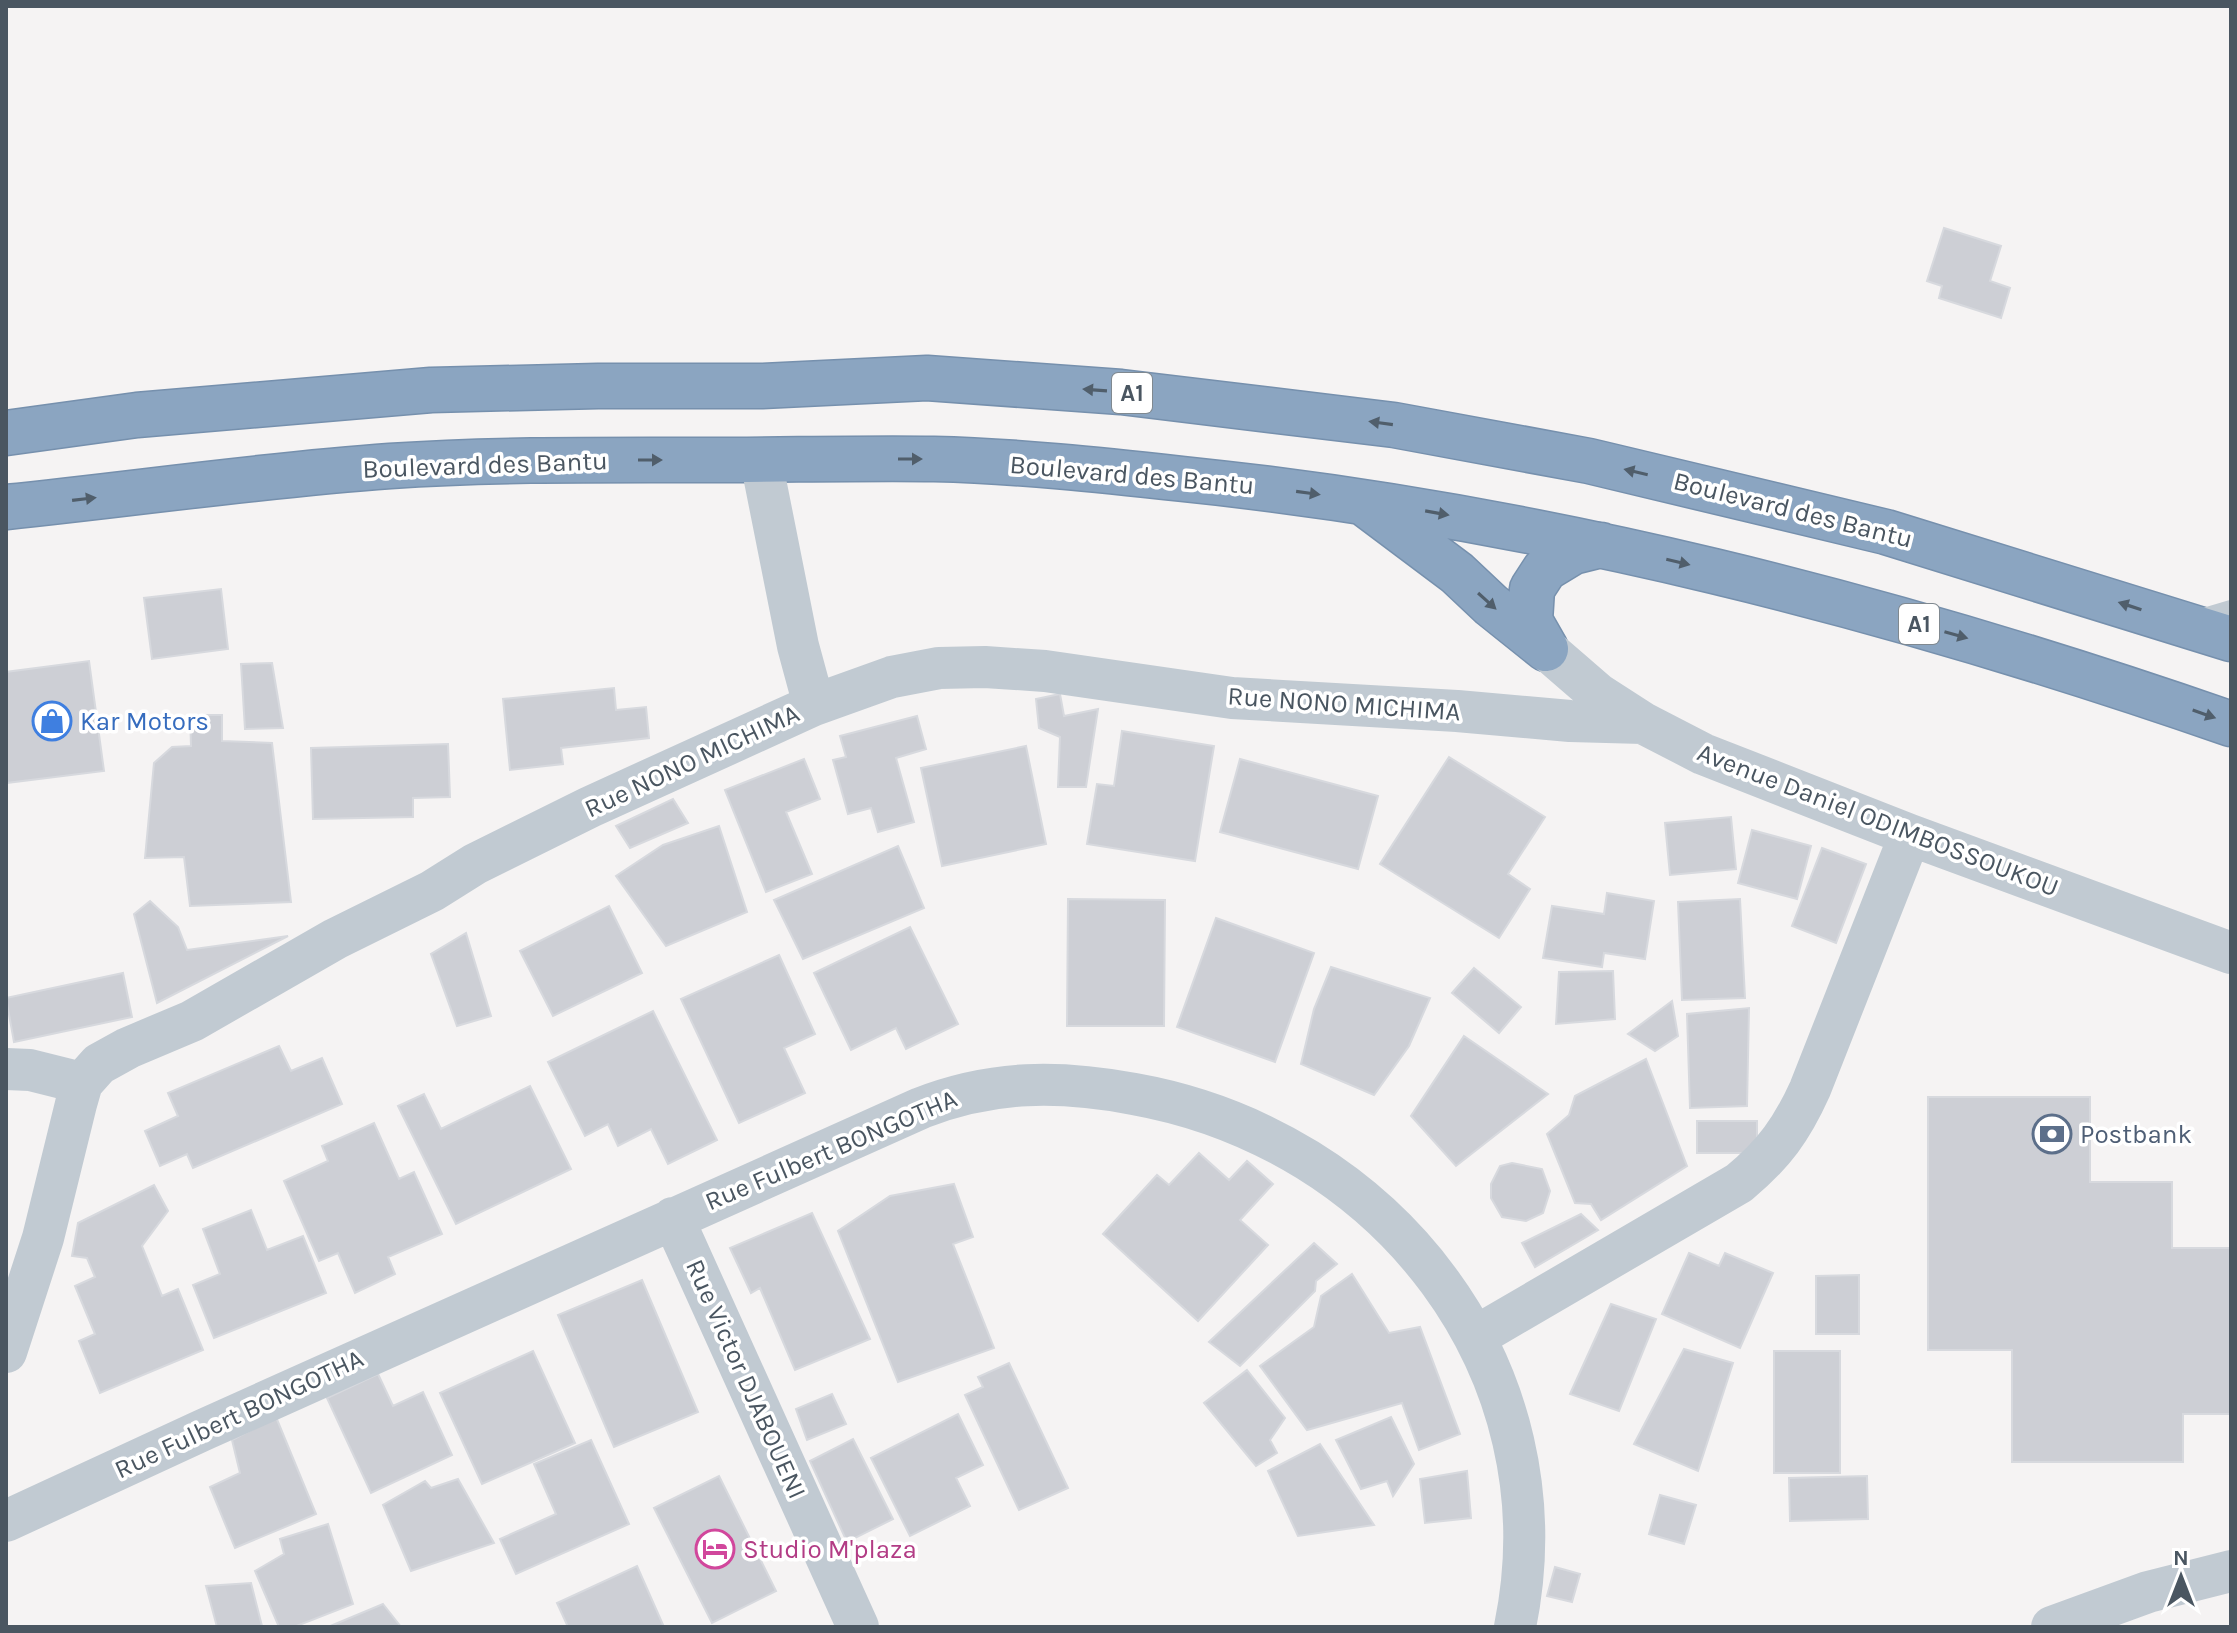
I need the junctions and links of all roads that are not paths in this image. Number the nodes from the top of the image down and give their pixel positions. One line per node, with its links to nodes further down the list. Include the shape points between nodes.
1 (6, 433): 7 (highway, Boulevard des Bantu / A1, one-way to 1, via 1886,532 1589,461 1394,425 1121,392 927,378 762,386 431,390 137,415)
2 (761, 460): 3 (highway, Boulevard des Bantu / A1, one-way to 3, via 1013,464); 4 (highway, Boulevard des Bantu / A1, one-way to 2, via 389,466); 10 (street)
3 (1360, 500): 5 (highway, Boulevard des Bantu / A1, one-way to 5); 9 (highway, one-way to 9)
4 (6, 507)
5 (1601, 545): 9 (highway, via 1573,552 1545,569 1532,589 1530,621); 12 (highway, Boulevard des Bantu / A1, one-way to 12, via 1962,636)
6 (2231, 611): 7 (lane)
7 (2186, 624): 8 (highway, Boulevard des Bantu / A1)
8 (2231, 639)
9 (1546, 649): 11 (street, Avenue Daniel ODIMBOSSOUKOU, via 1598,694)
10 (814, 705): 11 (street, Rue NONO MICHIMA, via 892,677 985,667 1232,698); 16 (street, Rue NONO MICHIMA, via 475,864 192,1021 118,1053)
11 (1643, 723): 13 (street, Avenue Daniel ODIMBOSSOUKOU, via 1703,754)
12 (2231, 724)
13 (1910, 835): 14 (street, Avenue Daniel ODIMBOSSOUKOU); 18 (street, via 1810,1089 1797,1118 1766,1161 1739,1183)
14 (2231, 953)
15 (6, 1069): 16 (street)
16 (82, 1083): 19 (street, via 43,1238)
17 (673, 1218): 18 (street, Rue Fulbert BONGOTHA, via 957,1094 1024,1084 1108,1089 1231,1121 1342,1181 1409,1242); 20 (street, Rue Fulbert BONGOTHA); 22 (street, Rue Victor DJABOUENI)
18 (1475, 1337): 23 (street, Rue Fulbert BONGOTHA, via 1506,1414 1521,1496 1522,1579)
19 (6, 1352)
20 (6, 1521)
21 (2231, 1571): 24 (street, via 2148,1592)
22 (858, 1627)
23 (1515, 1627)
24 (2052, 1627)

